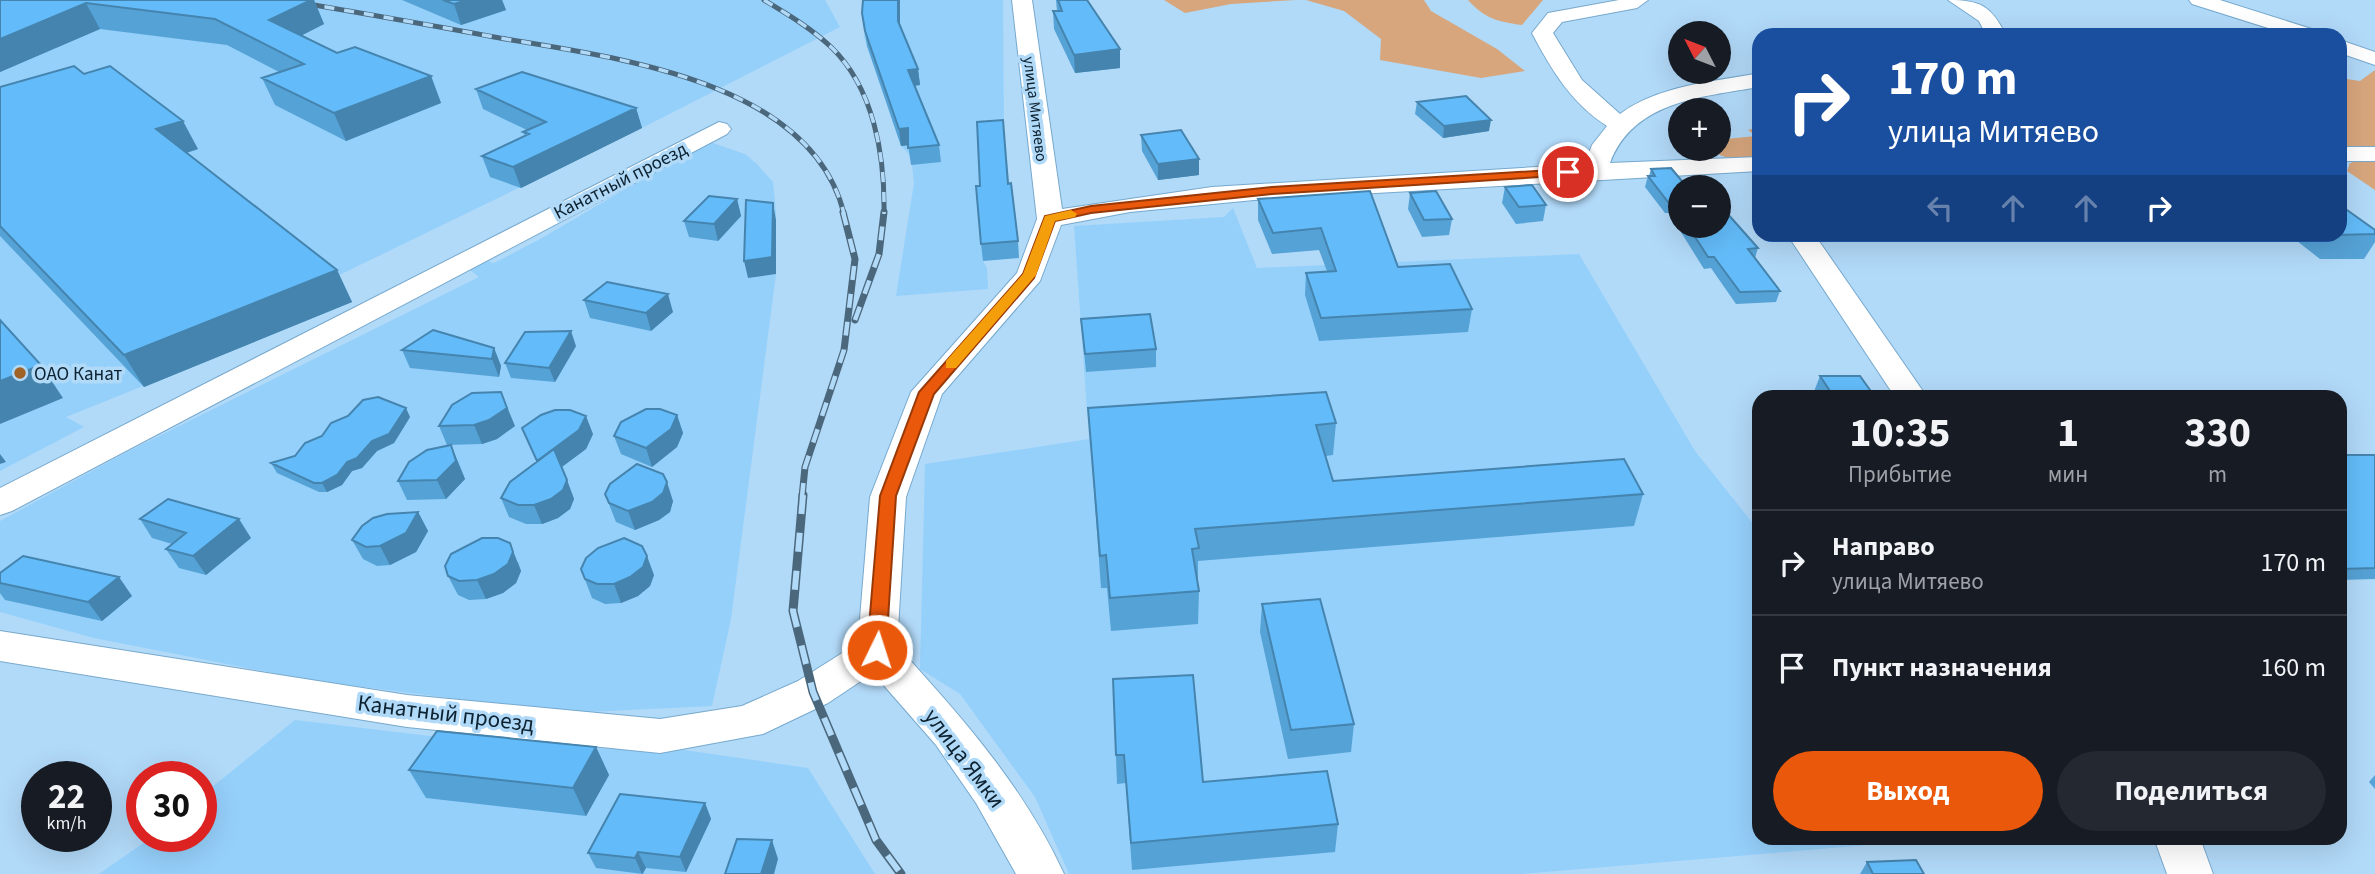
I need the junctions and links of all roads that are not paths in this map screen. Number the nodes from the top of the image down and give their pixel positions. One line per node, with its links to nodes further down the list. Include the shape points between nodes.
1 (1022, 0): 16 (street, улица Митяево)
2 (1639, 0): 10 (street, via 1555,17 1542,33 1565,75 1593,108)
3 (1958, 0): 5 (street, via 1987,17)
4 (2199, 0): 6 (street)
5 (1992, 28)
6 (2289, 28)
7 (2347, 49): 8 (street)
8 (2375, 59)
9 (1752, 82): 10 (street, via 1645,106)
10 (1619, 123): 15 (street, via 1600,148)
11 (719, 129): 19 (street, Канатный проезд)
12 (2347, 154): 13 (street)
13 (2375, 154)
14 (1752, 167): 15 (street)
15 (1595, 170): 16 (street, via 1272,190 1091,210)
16 (1050, 219): 21 (street, улица Митяево, via 1030,275 927,392 888,496)
17 (1805, 242): 18 (street)
18 (1906, 390)
19 (0, 503)
20 (0, 646): 21 (street, Канатный проезд, via 407,711 660,736 748,722 813,692)
21 (877, 650): 23 (street, улица Ямки, via 951,733 992,790)
22 (2179, 845): 24 (street)
23 (1041, 874)
24 (2190, 874)

